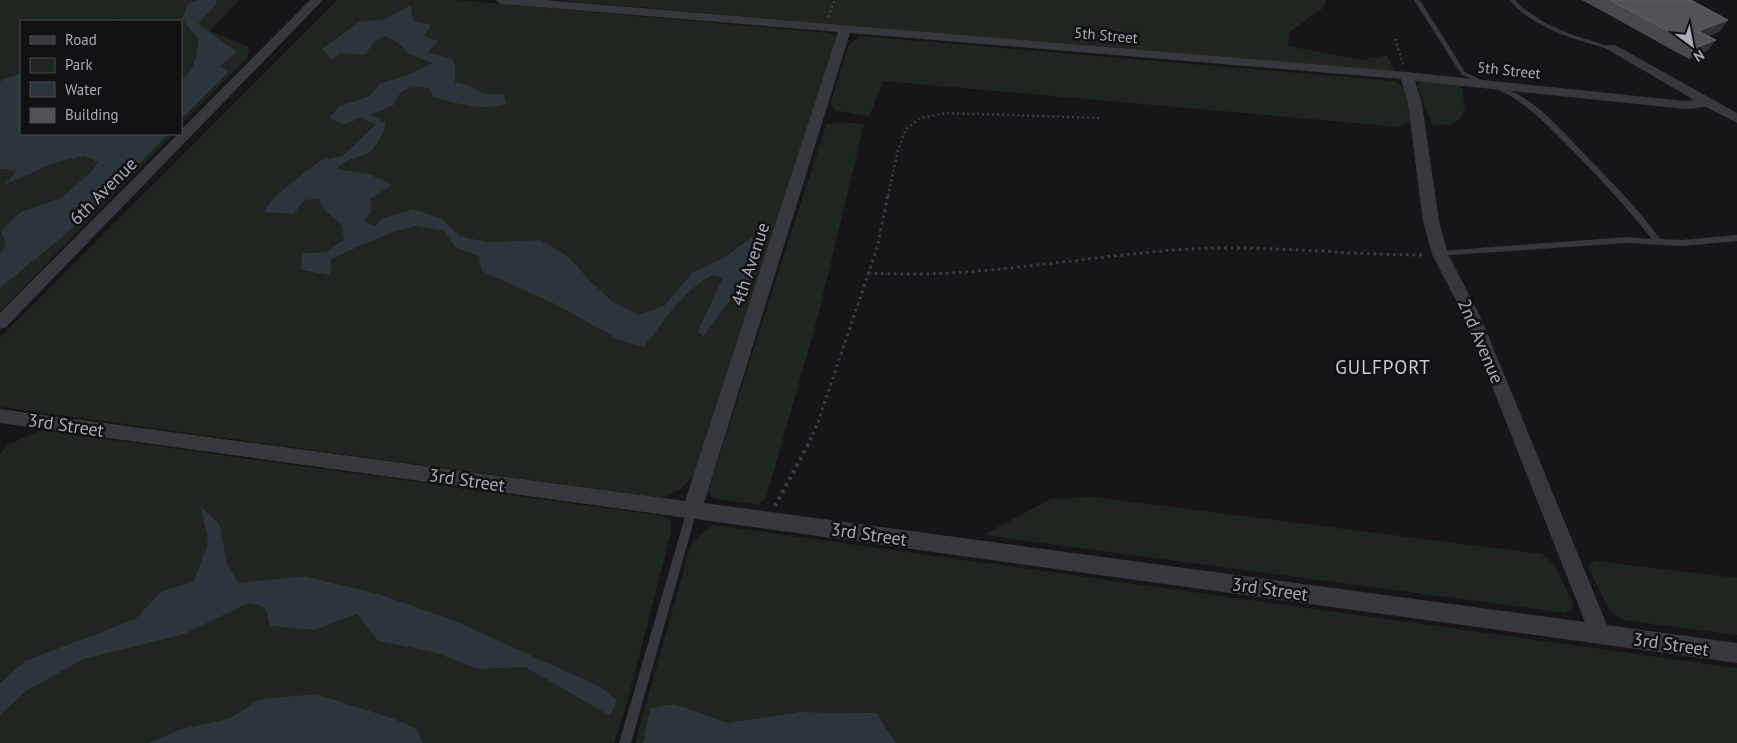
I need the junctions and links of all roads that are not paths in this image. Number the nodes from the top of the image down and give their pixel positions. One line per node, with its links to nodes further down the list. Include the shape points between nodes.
1 (317, 0): 14 (street, 6th Avenue)
2 (501, 0): 5 (street, 5th Street)
3 (1417, 0): 8 (lane, via 1463,73)
4 (1512, 0): 6 (lane, via 1527,14 1557,32)
5 (845, 29): 7 (street, 5th Street); 16 (street, 4th Avenue)
6 (1611, 48): 9 (street)
7 (1407, 76): 8 (street, 5th Street); 13 (street, 2nd Avenue, via 1415,104 1428,206)
8 (1489, 85): 9 (street, 5th Street, via 1685,105); 12 (lane, via 1519,98 1536,110 1596,169)
9 (1707, 103): 10 (street)
10 (1737, 119)
11 (1737, 238): 12 (lane, via 1682,243)
12 (1657, 240): 13 (lane)
13 (1440, 254): 17 (street, 2nd Avenue, via 1473,318)
14 (0, 323)
15 (0, 416): 16 (street, 3rd Street)
16 (692, 510): 17 (street, 3rd Street); 19 (lane)
17 (1600, 634): 18 (street, 3rd Street)
18 (1737, 653)
19 (625, 743)

